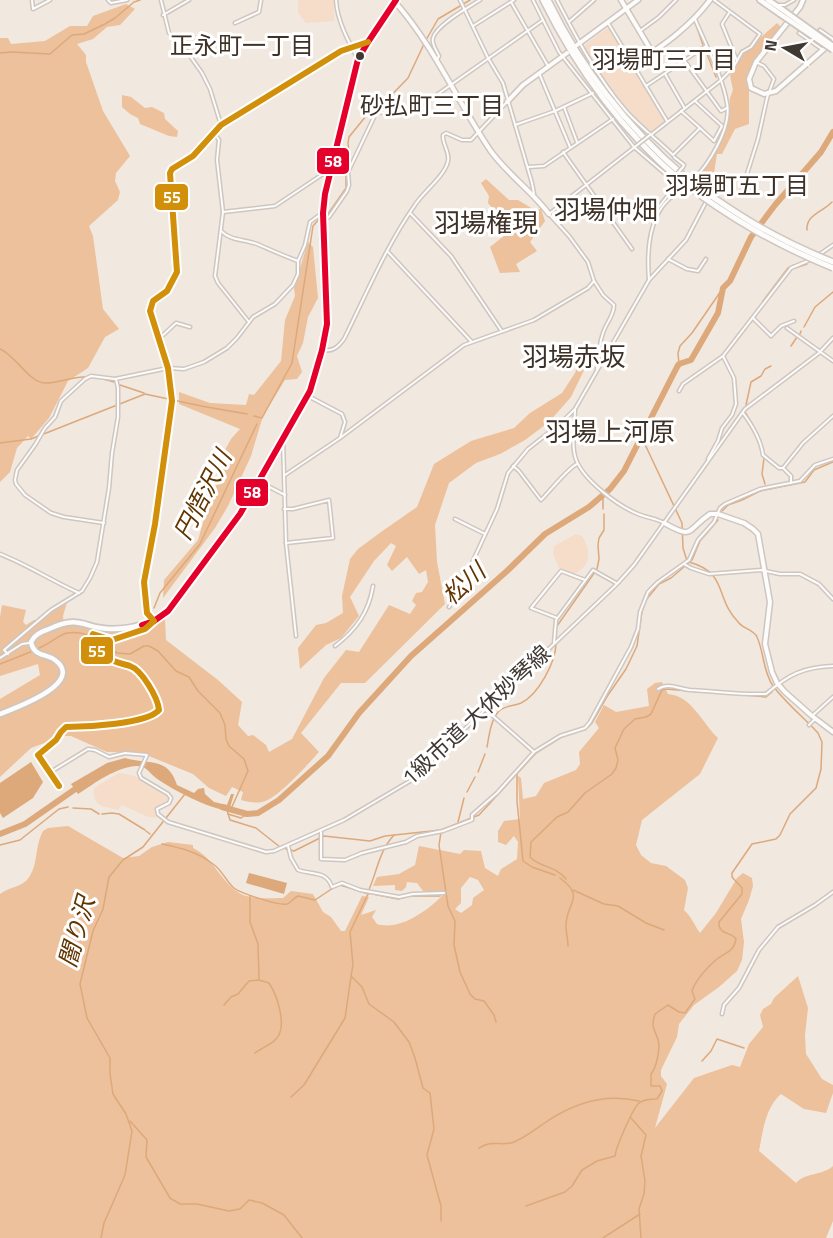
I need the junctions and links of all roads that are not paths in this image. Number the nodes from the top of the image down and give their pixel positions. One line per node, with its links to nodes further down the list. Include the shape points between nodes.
1 (32, 0): 2 (street, via 33,9)
2 (50, 0)
3 (108, 0): 4 (street)
4 (127, 0)
5 (162, 0): 30 (street)
6 (189, 0): 30 (street)
7 (261, 0): 34 (street, via 260,12)
8 (336, 0): 45 (street)
9 (480, 0): 25 (street)
10 (533, 0): 32 (street)
11 (543, 0): 89 (highway, via 578,64 613,112)
12 (548, 0): 89 (highway, via 584,63 618,109)
13 (594, 0): 33 (street)
14 (621, 0): 27 (street)
15 (638, 0): 27 (street)
16 (676, 0): 39 (street)
17 (712, 0): 28 (street); 31 (street)
18 (760, 0): 29 (main road)
19 (768, 0): 26 (main road)
20 (794, 0): 26 (street)
21 (802, 0): 56 (street)
22 (396, 1): 42 (main road); 53 (street)
23 (513, 1): 36 (street); 38 (street)
24 (558, 1): 33 (street)
25 (462, 5): 36 (street); 53 (street, via 434,35 440,56)
26 (776, 5): 29 (main road)
27 (627, 9): 35 (street); 39 (street)
28 (730, 12): 55 (street, via 722,24); 55 (street, via 760,34)
29 (782, 12): 46 (main road, bridge)
30 (163, 15): 76 (street, via 170,35 202,73)
31 (695, 19): 44 (street); 49 (street)
32 (543, 20): 38 (street); 50 (street)
33 (569, 21): 43 (street)
34 (235, 23)
35 (608, 23): 43 (street); 57 (street)
36 (472, 26): 51 (street)
37 (820, 30): 41 (street)
38 (528, 31): 51 (street); 58 (street)
39 (640, 31): 49 (street)
40 (799, 33): 47 (street)
41 (833, 40): 47 (street)
42 (368, 42): 45 (street); 52 (main road)
43 (579, 44): 81 (street, via 623,108)
44 (706, 46): 54 (street); 61 (street)
45 (351, 47): 52 (street); 76 (street)
46 (833, 48)
47 (823, 50): 66 (street, via 776,92)
48 (567, 52): 50 (street)
49 (652, 52): 57 (street)
50 (562, 56): 58 (street); 65 (street)
51 (488, 58): 62 (street); 68 (street, via 503,83)
52 (358, 60): 88 (main road)
53 (437, 60): 62 (street)
54 (684, 60): 60 (street); 64 (street)
55 (737, 61): 61 (street)
56 (756, 62): 66 (street, via 774,79); 66 (street, via 749,82 755,91)
57 (634, 65): 63 (street)
58 (548, 66): 59 (street)
59 (539, 73): 68 (street); 72 (street)
60 (665, 74): 63 (street); 71 (street)
61 (720, 81): 64 (street); 70 (street)
62 (452, 85): 79 (street); 96 (street, via 423,109 376,113 348,172 347,191 329,217)
63 (646, 86): 75 (street)
64 (707, 91): 67 (street); 70 (street, via 722,111)
65 (592, 93): 69 (street); 74 (street)
66 (768, 94): 102 (street, via 746,177 743,180 727,176 711,194 686,240)
67 (694, 100): 71 (street); 78 (street, via 722,126 714,141)
68 (507, 102): 77 (street); 79 (street)
69 (564, 107): 72 (street); 82 (street)
70 (728, 107): 97 (street, via 723,132 707,164 671,197)
71 (685, 108): 73 (street)
72 (555, 111): 77 (street); 83 (street)
73 (681, 111): 75 (street); 78 (street)
74 (613, 119): 82 (street); 84 (street)
75 (668, 122): 81 (street)
76 (221, 125): 80 (street)
77 (515, 125): 87 (street)
78 (700, 128): 86 (street)
79 (480, 132): 92 (street, via 509,172); 94 (street, via 466,141 443,135 448,164)
80 (214, 133): 93 (street, via 219,140 217,160); 115 (street, via 170,173 178,266 167,291 151,305 150,314)
81 (650, 134): 84 (street, bridge); 86 (street)
82 (577, 142): 83 (street)
83 (570, 147): 85 (street)
84 (635, 147): 91 (street); 97 (street, via 677,184 658,208)
85 (563, 152): 87 (street, via 544,166); 91 (street)
86 (674, 155): 90 (street, bridge, via 684,165)
87 (527, 167): 92 (street)
88 (331, 168): 93 (street, via 275,206); 96 (main road)
89 (683, 179): 105 (highway, bridge, via 757,226); 106 (highway, bridge, via 746,227)
90 (669, 183)
91 (587, 185): 95 (street); 100 (street)
92 (534, 194): 95 (street)
93 (223, 212): 98 (street)
94 (410, 213): 101 (street); 114 (street, via 451,256)
95 (549, 214): 108 (street, via 588,262)
96 (323, 216): 104 (street, via 310,222); 118 (main road, via 327,324)
97 (655, 220): 107 (street, via 649,249)
98 (221, 231): 104 (street, via 227,237 255,243); 111 (street, via 215,276)
99 (833, 245): 109 (street, via 791,268)
100 (632, 249)
101 (388, 252): 117 (street); 118 (street, via 344,339 337,348)
102 (668, 259): 103 (street, via 698,271); 107 (street)
103 (706, 259)
104 (298, 261): 111 (street, via 293,285)
105 (833, 262)
106 (833, 268)
107 (649, 280): 123 (street)
108 (594, 281): 114 (street, via 546,314); 123 (street, via 615,308 602,336)
109 (753, 318): 110 (street, via 771,336 786,322); 120 (street)
110 (794, 321)
111 (249, 322): 122 (street, via 237,339 204,362 183,369)
112 (190, 327): 115 (street, via 176,323)
113 (787, 328): 119 (street)
114 (501, 330): 117 (street)
115 (160, 338): 122 (street)
116 (833, 338): 119 (street)
117 (471, 341): 130 (street)
118 (322, 350): 126 (main road)
119 (819, 353): 121 (street); 128 (street)
120 (723, 356): 125 (street); 133 (street, via 734,378 736,404)
121 (833, 362)
122 (168, 368): 124 (street); 158 (street, via 172,401 144,582 147,613)
123 (597, 372): 127 (street)
124 (115, 379): 144 (street, via 118,406); 144 (street, via 91,376 66,396 17,470 15,480 33,502 51,513)
125 (679, 391)
126 (308, 396): 130 (street, via 342,414 345,422); 131 (main road)
127 (575, 409): 134 (street); 135 (street)
128 (743, 412): 133 (street); 136 (street, via 752,424 763,455)
129 (833, 416): 136 (street)
130 (340, 438): 137 (street)
131 (282, 440): 137 (street); 138 (main road)
132 (833, 459): 139 (street, via 815,465 803,478)
133 (707, 461): 145 (street, 1級市道 大休妙琴線)
134 (577, 464): 135 (street, via 541,500); 145 (street, via 614,500)
135 (513, 466): 146 (street)
136 (783, 468): 139 (street, via 791,476)
137 (285, 475): 140 (street)
138 (258, 481): 140 (street); 158 (main road, via 240,514 174,603)
139 (791, 483): 142 (street, via 760,489 725,504)
140 (285, 495): 141 (street)
141 (284, 509): 147 (street); 147 (street, via 329,500 333,538)
142 (718, 514): 145 (street, via 710,514 684,533); 149 (street); 150 (street, via 756,531)
143 (455, 519): 146 (street)
144 (104, 523): 154 (street, via 97,562)
145 (664, 523): 152 (street, 1級市道 大休妙琴線)
146 (484, 534): 156 (street)
147 (286, 543): 159 (street)
148 (0, 554): 154 (street)
149 (686, 563): 150 (street, via 712,574); 174 (street, via 648,592 631,647 590,722)
150 (766, 572): 155 (street, via 800,574 819,584); 166 (street, via 770,608 765,644)
151 (585, 580): 152 (street, via 596,572); 157 (street); 157 (street, via 561,570 531,608)
152 (617, 584): 160 (street, 1級市道 大休妙琴線)
153 (373, 586): 162 (street, via 364,616)
154 (80, 592): 163 (street, via 17,638 4,650)
155 (833, 598)
156 (449, 607)
157 (557, 618): 160 (street)
158 (154, 621): 161 (main road, via 110,629 68,622 39,633); 175 (street, via 145,629 112,640 93,634 90,642 112,662 139,671 159,706 157,713 116,724 66,727 38,756)
159 (296, 636)
160 (554, 643): 169 (street, 1級市道 大休妙琴線)
161 (31, 644): 163 (street, via 22,644); 170 (main road, via 38,654 61,665 61,682)
162 (335, 646)
163 (8, 654): 164 (street)
164 (0, 657)
165 (833, 666): 166 (street, via 793,673)
166 (775, 685): 167 (street, via 766,694 666,685); 171 (street)
167 (658, 689)
168 (833, 697): 171 (street)
169 (485, 709): 174 (street); 177 (street, 1級市道 大休妙琴線, via 410,781)
170 (0, 714)
171 (813, 719): 172 (street); 173 (street)
172 (809, 725)
173 (833, 732)
174 (534, 752): 177 (street, via 472,815 472,820 345,860 321,859)
175 (49, 773): 176 (street); 178 (street, 1級市道 大休妙琴線, via 88,749 109,757 147,755 141,778 170,796 169,802 157,809 162,819 266,852)
176 (59, 786)
177 (321, 833): 178 (street, 1級市道 大休妙琴線)
178 (287, 846): 180 (street, via 298,870 323,875 332,887 342,883 399,897)
179 (833, 892): 181 (street, via 778,927 759,950)
180 (444, 893)
181 (722, 1014)

